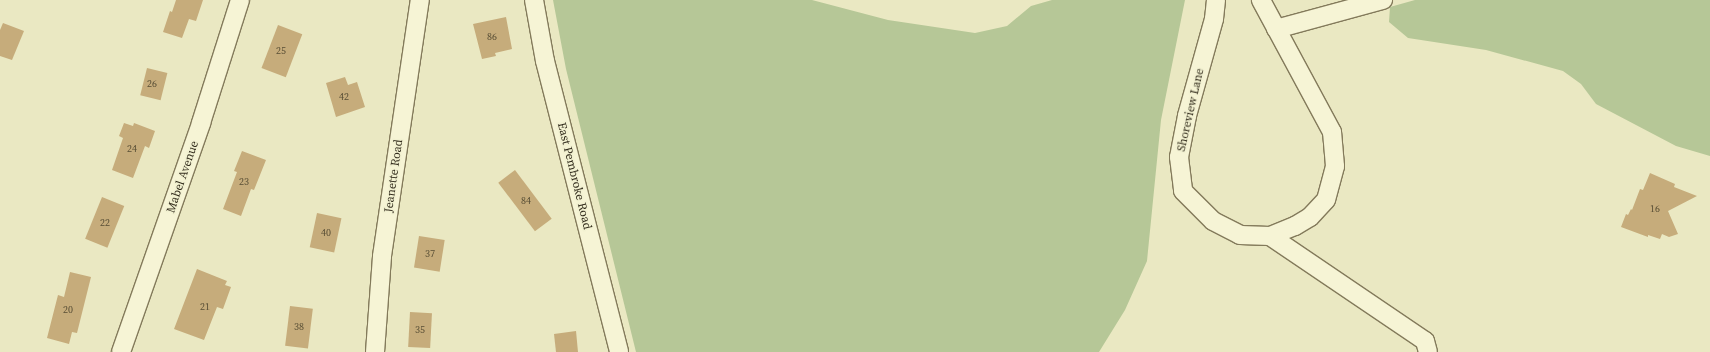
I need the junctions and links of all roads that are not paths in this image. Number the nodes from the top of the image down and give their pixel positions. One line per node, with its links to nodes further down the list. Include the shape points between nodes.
1 (240, 0): 9 (street, Mabel Avenue, via 201,123)
2 (420, 0): 10 (street, Jeanette Road, via 382,256)
3 (534, 0): 11 (street, East Pembroke Road, via 545,61)
4 (1216, 0): 8 (street, Shoreview Lane, via 1214,19 1187,116 1179,157 1183,191 1213,221 1240,234)
5 (1261, 0): 7 (street, Shoreview Lane)
6 (1383, 0): 7 (street)
7 (1276, 30): 8 (street, Shoreview Lane, via 1332,132 1334,166 1326,200 1310,217)
8 (1270, 236): 12 (street, via 1420,337 1425,341)
9 (121, 352)
10 (375, 352)
11 (619, 352)
12 (1428, 352)

